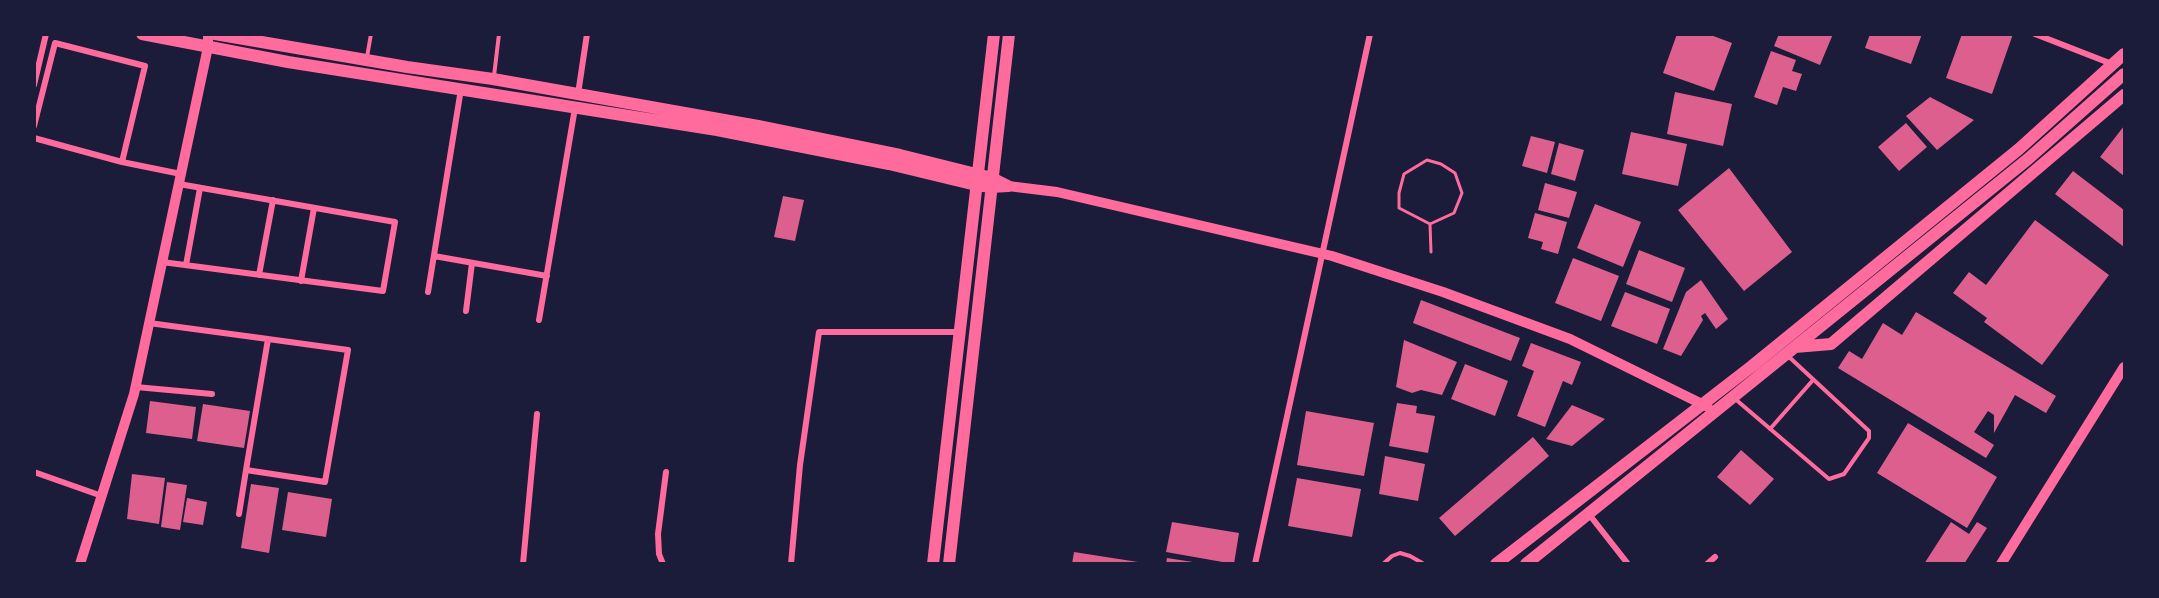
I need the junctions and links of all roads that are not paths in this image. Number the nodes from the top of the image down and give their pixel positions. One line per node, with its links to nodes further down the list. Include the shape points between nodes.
1 (46, 34): 16 (street)
2 (142, 34): 11 (main road)
3 (215, 34): 13 (main road)
4 (371, 34): 13 (lane)
5 (499, 34): 15 (lane)
6 (587, 34): 18 (street)
7 (994, 34): 25 (main road)
8 (1009, 34): 26 (main road)
9 (1370, 34): 31 (street)
10 (2035, 34): 14 (street)
11 (208, 41): 17 (main road); 24 (street)
12 (2124, 54): 14 (main road)
13 (366, 60): 15 (main road)
14 (2120, 69): 45 (main road, via 2028,159); 51 (main road)
15 (493, 79): 18 (main road)
16 (34, 85)
17 (461, 89): 20 (main road); 32 (street)
18 (578, 94): 25 (main road, via 900,155)
19 (2124, 95): 45 (main road, via 1832,344)
20 (575, 108): 25 (main road, via 717,130); 37 (street)
21 (34, 126): 23 (street, via 55,43 145,66)
22 (34, 138): 23 (street)
23 (122, 162): 24 (street)
24 (180, 179): 28 (street); 33 (street)
25 (977, 180): 26 (main road); 43 (main road)
26 (992, 183): 27 (main road); 67 (main road)
27 (1008, 186): 31 (street, via 1057,192)
28 (200, 188): 29 (street); 35 (street)
29 (273, 200): 30 (street); 36 (street)
30 (314, 208): 38 (street); 38 (street, via 395,222 383,291)
31 (1323, 254): 51 (street, via 1443,292 1570,339); 68 (street)
32 (434, 256): 34 (street); 39 (street)
33 (162, 262): 35 (street); 42 (street)
34 (472, 263): 37 (street); 40 (street)
35 (186, 265): 36 (street)
36 (260, 275): 38 (street)
37 (547, 276): 41 (street)
38 (302, 281)
39 (428, 292)
40 (466, 311)
41 (539, 320)
42 (149, 324): 44 (street); 48 (street)
43 (960, 332): 65 (street, via 819,332); 66 (main road)
44 (268, 339): 55 (street); 55 (street, via 348,350 325,482)
45 (1791, 351): 47 (lane); 50 (main road)
46 (2124, 367): 75 (street)
47 (1813, 380): 54 (lane); 54 (lane, via 1869,431 1869,438 1844,474 1829,479)
48 (136, 387): 49 (street); 58 (street)
49 (212, 394)
50 (1734, 397): 52 (main road); 54 (lane)
51 (1702, 404): 52 (street); 71 (main road)
52 (1716, 411): 59 (main road)
53 (537, 414): 63 (street)
54 (1770, 429)
55 (246, 470): 60 (street)
56 (34, 472): 58 (street)
57 (666, 472): 64 (street, via 658,534)
58 (102, 496): 62 (street)
59 (1588, 513): 72 (main road); 73 (street)
60 (239, 514)
61 (1715, 557): 74 (street)
62 (80, 564)
63 (523, 564)
64 (663, 564)
65 (791, 564)
66 (933, 564)
67 (949, 564)
68 (1255, 564)
69 (1383, 564): 70 (lane, via 1400,553)
70 (1424, 564)
71 (1496, 564)
72 (1526, 564)
73 (1628, 564)
74 (1707, 564)
75 (2001, 564)

